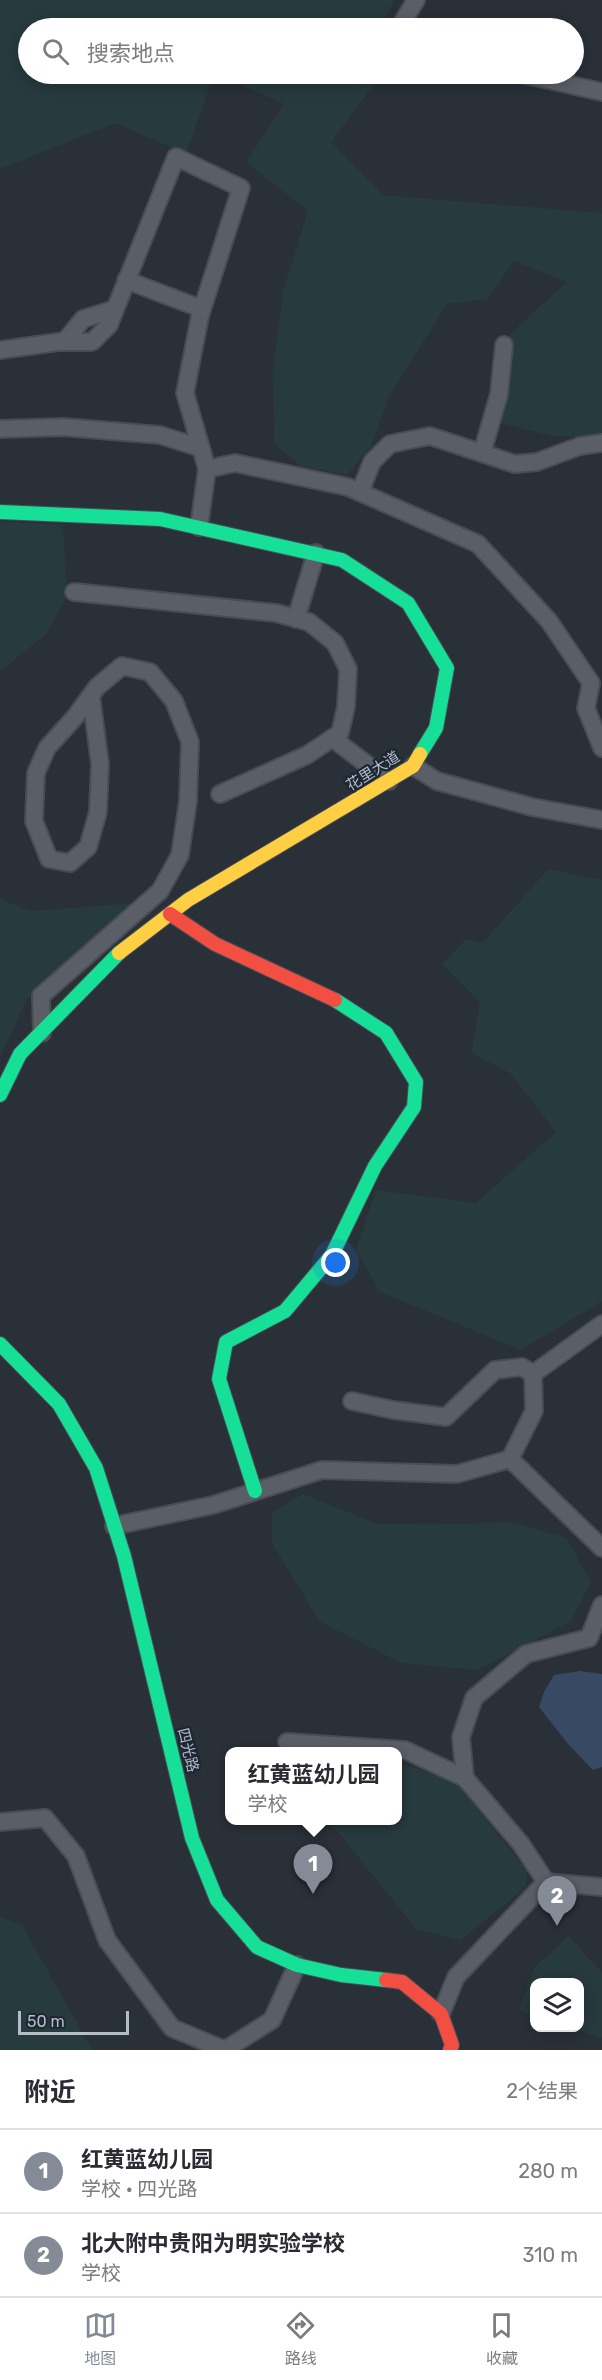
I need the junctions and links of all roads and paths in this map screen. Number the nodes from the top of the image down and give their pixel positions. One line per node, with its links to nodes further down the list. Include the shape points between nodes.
1 (416, 0): 2 (street)
2 (405, 18)
3 (566, 84): 4 (street)
4 (602, 92)
5 (126, 280): 6 (street); 6 (street, via 176,157 241,188); 8 (street, via 109,325 92,342)
6 (202, 309): 11 (street, via 185,393)
7 (504, 345): 12 (street, via 499,394)
8 (0, 350)
9 (0, 429): 11 (street, via 63,427 149,434)
10 (602, 443): 12 (street, via 580,446 537,462 515,464)
11 (201, 448): 13 (street)
12 (482, 453): 14 (street, via 430,436 390,444 372,462)
13 (207, 469): 14 (street, via 235,463); 16 (street)
14 (360, 492): 20 (street, via 478,544 549,621)
15 (0, 512): 16 (street, 花里大道, via 160,519)
16 (199, 527): 17 (street, 花里大道)
17 (316, 553): 19 (street); 24 (street, 花里大道, via 342,560 408,603 447,668 436,728)
18 (74, 591): 19 (street, via 276,613)
19 (296, 619): 22 (street, via 309,622 335,643 348,669 340,733)
20 (596, 684): 23 (street, via 586,708)
21 (91, 696): 21 (street, via 47,748 36,773 34,821 49,859 70,863 88,847 98,812 100,764); 29 (street, via 122,666 150,672 174,701 189,742 188,801 180,855 160,891 41,996)
22 (332, 738): 25 (street); 26 (street, via 307,755)
23 (602, 748)
24 (413, 766): 25 (street, 花里大道); 27 (street, via 437,781 532,807)
25 (389, 781): 28 (street, 花里大道)
26 (220, 794)
27 (602, 820)
28 (170, 914): 29 (street, 花里大道, via 123,949); 36 (street, via 215,944 335,1000 386,1033 416,1082 414,1107 375,1166 332,1255 285,1311 226,1342 219,1379)
29 (42, 1033): 30 (street, 花里大道, via 20,1054)
30 (0, 1095)
31 (602, 1324): 33 (street)
32 (0, 1344): 37 (street, 四光路, via 59,1404 96,1468)
33 (532, 1374): 34 (street, via 522,1367 495,1370 446,1417); 35 (street, via 534,1411)
34 (352, 1401)
35 (510, 1458): 36 (street, via 458,1474 322,1470); 38 (street)
36 (255, 1491): 37 (street, via 213,1505)
37 (114, 1526): 47 (street, 四光路, via 192,1838 217,1900 257,1947)
38 (602, 1548)
39 (602, 1605): 43 (street, via 589,1638 526,1654 474,1698 461,1737)
40 (287, 1742): 41 (street)
41 (361, 1747)
42 (402, 1750): 43 (street)
43 (465, 1778): 45 (street, via 521,1844)
44 (0, 1822): 49 (street, via 45,1818 76,1856 107,1940 172,2028)
45 (546, 1882): 46 (street); 48 (street, via 456,1977)
46 (602, 1887)
47 (297, 1965): 48 (street, 四光路, via 402,1982); 49 (street, via 272,2020)
48 (441, 2014): 50 (street, via 452,2045)
49 (225, 2050)
50 (450, 2050)

